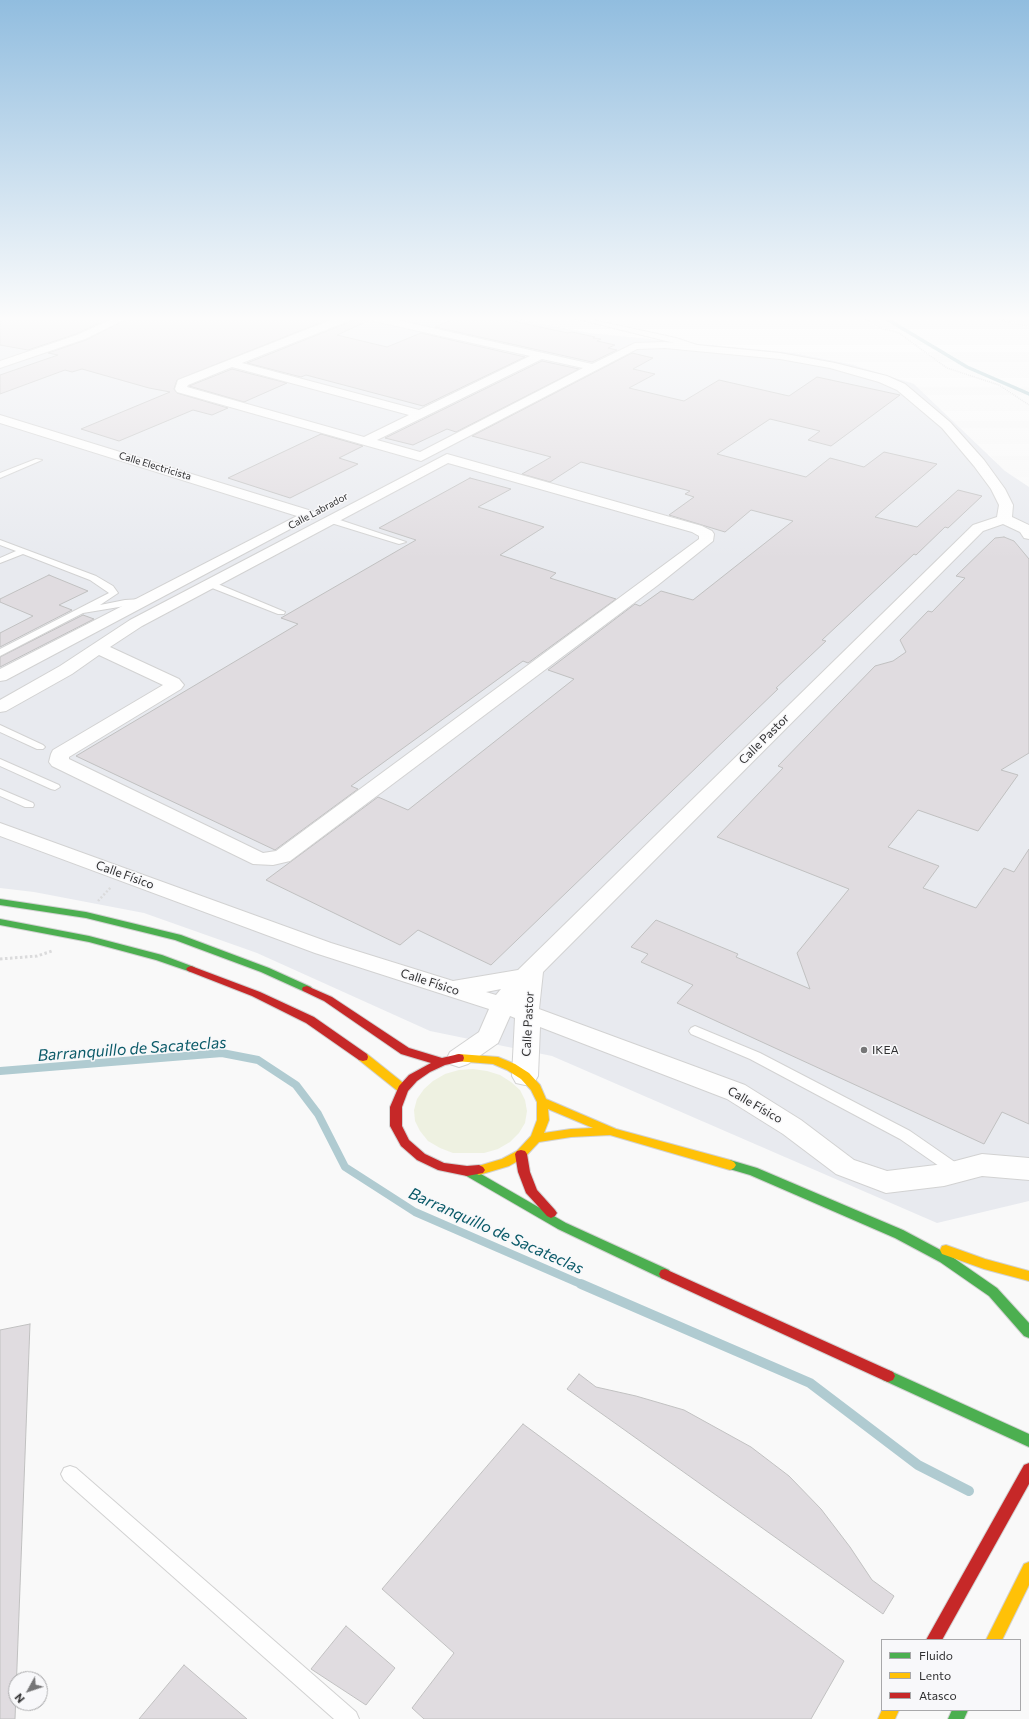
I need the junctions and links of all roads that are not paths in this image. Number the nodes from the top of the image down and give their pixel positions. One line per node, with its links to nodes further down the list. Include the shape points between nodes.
1 (214, 398): 8 (street)
2 (361, 398): 6 (street)
3 (453, 398): 6 (street)
4 (533, 398): 9 (street, Calle Labrador)
5 (914, 398): 14 (street, via 946,425 979,463 1006,505)
6 (420, 414): 8 (street)
7 (0, 419): 13 (street, Calle Electricista)
8 (365, 441): 9 (street)
9 (421, 457): 12 (street, Calle Labrador)
10 (38, 460): 11 (lane)
11 (0, 476)
12 (329, 510): 13 (street, Calle Labrador); 17 (lane); 20 (street); 24 (street, via 447,458 707,534 706,541 283,856 274,859 260,859 59,762 60,754 175,685)
13 (310, 515): 21 (street, Calle Labrador)
14 (1004, 519): 15 (street, via 1025,529); 37 (street, Calle Pastor, via 978,528)
15 (1029, 535)
16 (0, 542): 18 (lane)
17 (402, 542)
18 (23, 551): 19 (lane); 22 (lane, via 93,578 114,593)
19 (0, 561)
20 (210, 584): 23 (lane); 24 (street, via 136,623)
21 (143, 602): 22 (lane); 26 (street, Calle Labrador)
22 (81, 611): 25 (lane)
23 (282, 612)
24 (98, 648): 27 (street, via 66,670)
25 (0, 653)
26 (0, 676)
27 (0, 707)
28 (0, 728): 29 (lane)
29 (40, 747)
30 (0, 762): 31 (lane)
31 (55, 787)
32 (0, 792): 33 (lane)
33 (29, 805)
34 (0, 829): 38 (street, Calle Físico, via 323,948)
35 (0, 902): 42 (main road, via 86,915 178,938 265,970 328,999 405,1051)
36 (0, 922): 44 (main road, via 89,939 160,957 256,994 310,1020 367,1059)
37 (530, 974): 38 (street); 39 (street, Calle Pastor); 40 (street, Calle Pastor)
38 (452, 989): 39 (street, Calle Físico)
39 (502, 1005): 40 (street, Calle Físico); 42 (street, Calle Pastor, via 489,1037)
40 (527, 1013): 43 (street, Calle Pastor); 51 (street, Calle Físico, via 736,1092 792,1127 844,1167 886,1182)
41 (695, 1031): 51 (lane, via 755,1056 906,1135)
42 (450, 1060): 43 (main road, via 494,1060); 44 (main road, via 426,1069 413,1078)
43 (525, 1076): 45 (main road, via 536,1088)
44 (403, 1090): 50 (main road, via 396,1107 396,1126 405,1143 421,1158 442,1167)
45 (542, 1102): 46 (main road); 47 (main road, via 543,1120)
46 (613, 1132): 47 (main road, via 571,1133); 53 (main road, via 753,1171)
47 (536, 1138): 48 (main road)
48 (521, 1154): 50 (main road, via 506,1163 487,1169); 52 (main road, via 532,1194)
49 (1029, 1169): 51 (street, Calle Físico, via 982,1164)
50 (467, 1171): 52 (main road)
51 (958, 1172)
52 (562, 1226): 56 (main road)
53 (899, 1234): 54 (main road, via 984,1264); 55 (main road, via 944,1258 993,1292)
54 (1029, 1276)
55 (1029, 1332)
56 (1029, 1441)
57 (1029, 1470): 60 (main road)
58 (70, 1474): 62 (lane)
59 (1029, 1570): 61 (main road)
60 (935, 1639)
61 (994, 1639)
62 (349, 1719)

